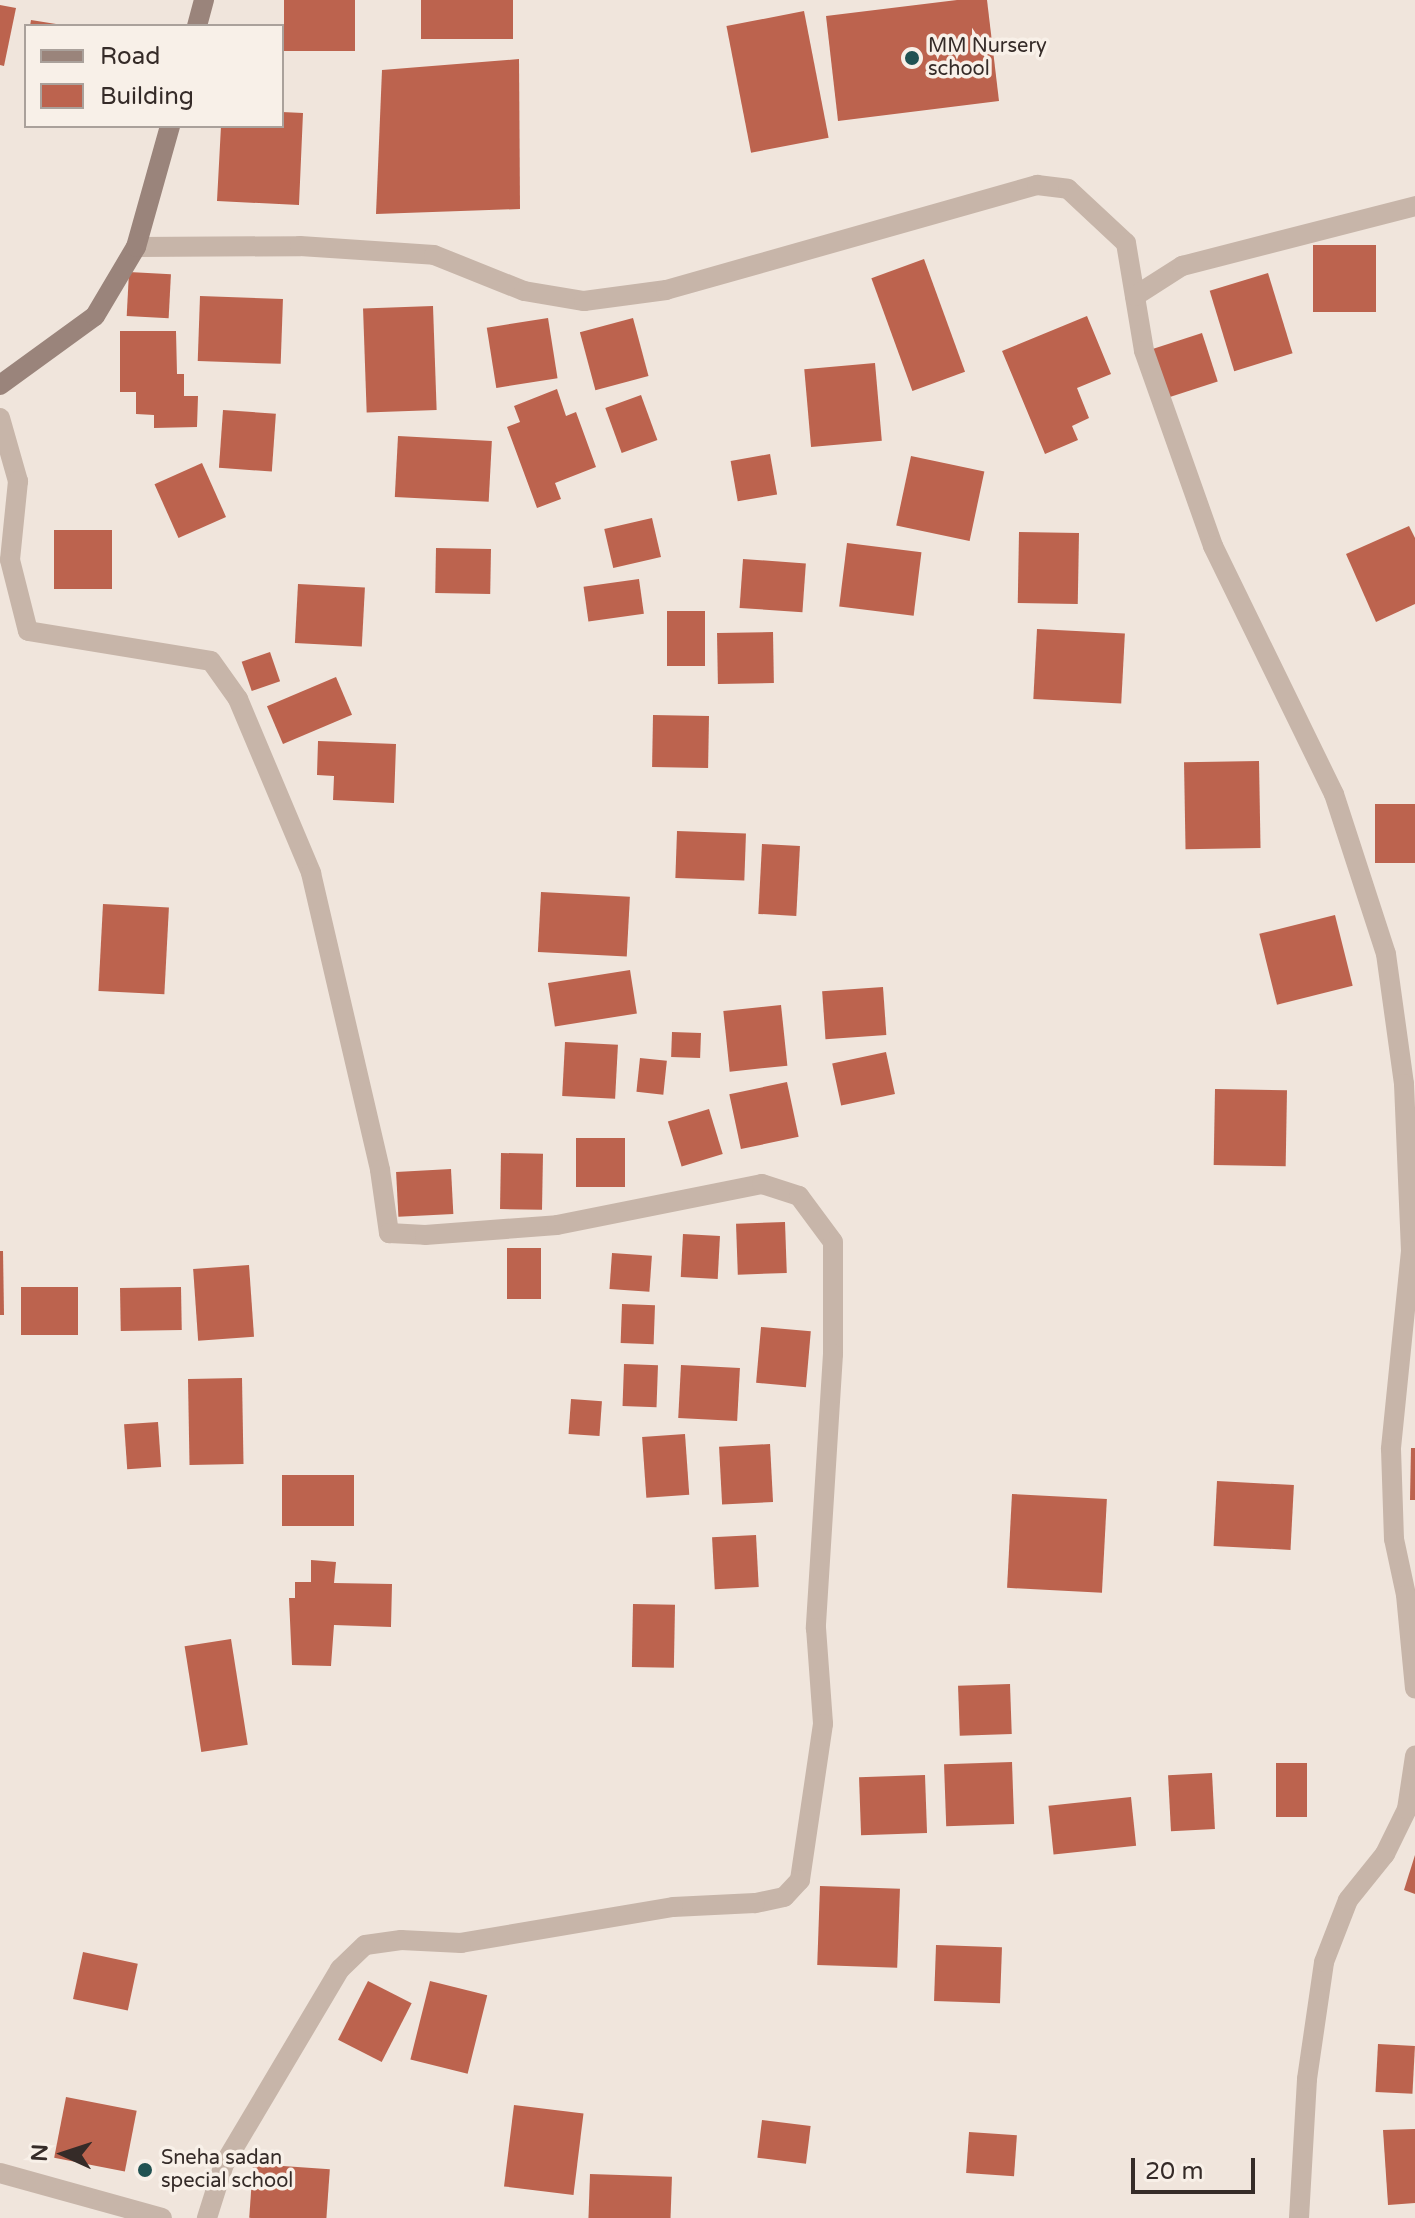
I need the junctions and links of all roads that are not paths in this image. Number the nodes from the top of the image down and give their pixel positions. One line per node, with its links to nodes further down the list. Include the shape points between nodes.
1 (204, 0): 2 (main road)
2 (198, 24)
3 (169, 128): 5 (main road)
4 (1415, 206): 6 (street, via 1182,266)
5 (136, 247): 6 (street, via 300,246 434,255 524,291 584,301 666,290 1037,185 1068,189 1126,243); 7 (main road, via 95,316)
6 (1135, 296): 9 (street, via 1144,351 1213,546 1334,794 1386,954 1404,1084 1411,1251 1391,1449 1394,1539 1406,1595)
7 (0, 385)
8 (0, 418): 13 (street, via 18,481 10,560 28,631 211,661 238,699 311,873 380,1170 389,1233 557,1225 762,1184 799,1196 833,1242 833,1354 816,1628 823,1724 800,1880 784,1897 755,1903 673,1907 461,1943 401,1940 365,1945 340,1969 231,2151)
9 (1415, 1689)
10 (1415, 1756): 14 (street, via 1407,1809 1385,1854 1348,1900 1324,1962 1307,2079)
11 (0, 2173): 12 (street)
12 (162, 2218)
13 (207, 2218)
14 (1299, 2218)

